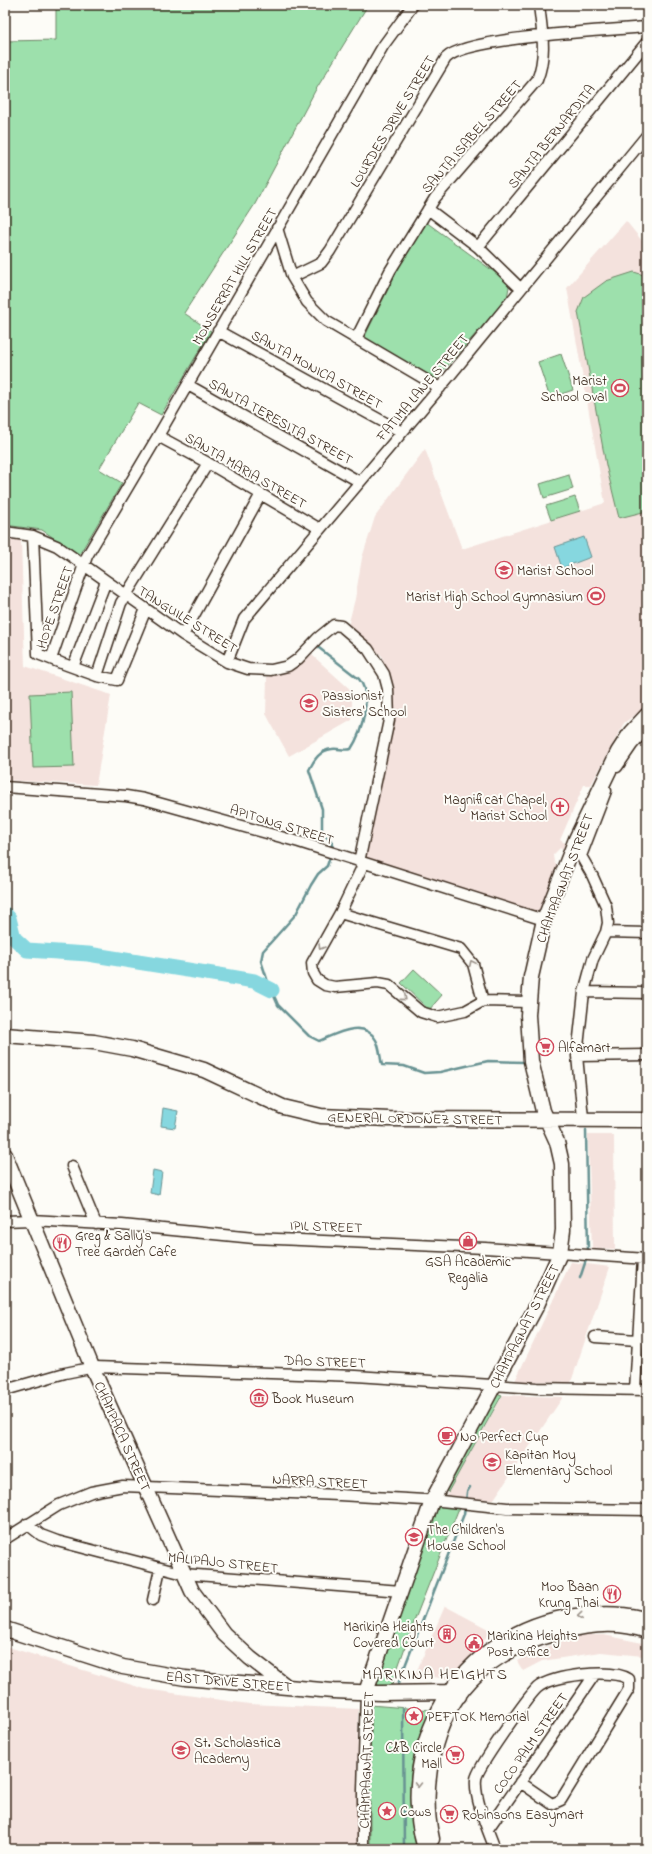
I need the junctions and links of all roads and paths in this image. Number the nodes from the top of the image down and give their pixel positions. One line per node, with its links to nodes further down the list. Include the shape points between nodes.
1 (413, 5): 8 (street, MONSERRAT HILL STREET, via 383,46)
2 (539, 5): 4 (street, SANTA ISABEL STREET)
3 (647, 28): 4 (street, LOURDES DRIVE STREET)
4 (543, 36): 7 (street, SANTA ISABEL STREET, via 543,62 536,80 442,188); 10 (street, LOURDES DRIVE STREET, via 465,48 449,55 330,251 321,263)
5 (647, 42): 9 (street, SANTA BERNARDITA)
6 (647, 135): 11 (street, FATIMA LANE STREET)
7 (428, 209): 9 (street); 13 (street, SANTA ISABEL STREET, via 390,271)
8 (277, 228): 10 (street); 12 (street, MONSERRAT HILL STREET)
9 (478, 247): 11 (street)
10 (292, 278): 13 (street, via 307,302 321,316)
11 (522, 289): 15 (street, FATIMA LANE STREET)
12 (218, 331): 14 (street, MONSERRAT HILL STREET); 16 (street, SANTA MONICA STREET)
13 (356, 340): 15 (street)
14 (188, 385): 17 (street, MONSERRAT HILL STREET); 19 (street, SANTA TERESITA STREET)
15 (440, 388): 16 (street, FATIMA LANE STREET)
16 (402, 432): 19 (street, FATIMA LANE STREET)
17 (158, 436): 18 (street, SANTA MARIA STREET); 24 (street, MONSERRAT HILL STREET)
18 (208, 463): 20 (street, SANTA MARIA STREET); 26 (street)
19 (360, 482): 21 (street, FATIMA LANE STREET)
20 (261, 494): 21 (street, SANTA MARIA STREET); 28 (street)
21 (320, 529): 29 (street, FATIMA LANE STREET, via 244,620)
22 (5, 532): 23 (street, TANGUILE STREET)
23 (33, 536): 24 (street, TANGUILE STREET, via 57,546); 30 (street, via 39,655)
24 (83, 564): 25 (street, TANGUILE STREET); 30 (street, HOPE STREET)
25 (105, 584): 26 (street, TANGUILE STREET); 30 (street)
26 (126, 596): 27 (street, TANGUILE STREET); 31 (street, via 121,603)
27 (146, 609): 28 (street, TANGUILE STREET); 31 (street, via 120,677 114,681)
28 (183, 635): 29 (street, TANGUILE STREET)
29 (227, 662): 36 (street, TANGUILE STREET, via 248,669 271,670 288,666 334,624 347,630 377,661 388,689 389,720)
30 (62, 663): 31 (street)
31 (97, 676)
32 (647, 715): 35 (street, CHAMPAGNAT STREET, via 631,732 618,752)
33 (647, 728): 35 (street, via 621,760)
34 (5, 787): 36 (street, APITONG STREET, via 144,799)
35 (576, 854): 38 (street, CHAMPAGNAT STREET); 39 (street, via 606,906)
36 (362, 863): 37 (street); 38 (street, APITONG STREET)
37 (340, 913): 43 (street, one-way to 37, via 473,964 461,950); 43 (street, one-way to 43, via 312,963 317,980 325,985 389,985 421,1012 437,1017 465,1011)
38 (544, 920): 44 (street, CHAMPAGNAT STREET)
39 (606, 932): 40 (street); 41 (street, via 593,960)
40 (647, 933)
41 (584, 992): 42 (street); 47 (street)
42 (647, 993)
43 (483, 1001): 44 (street)
44 (528, 1002): 49 (street, CHAMPAGNAT STREET, via 531,1061)
45 (5, 1035): 49 (street, GENERAL ORDOÑEZ STREET, via 88,1041 132,1049 204,1070 283,1107 321,1116)
46 (647, 1055): 47 (street)
47 (577, 1056): 48 (street)
48 (583, 1118): 49 (street, GENERAL ORDOÑEZ STREET); 50 (street, GENERAL ORDOÑEZ STREET)
49 (546, 1120): 56 (street, CHAMPAGNAT STREET, via 557,1142 562,1164 563,1230)
50 (647, 1120)
51 (5, 1155): 53 (street, CHAMPACA STREET)
52 (72, 1166): 55 (street)
53 (31, 1220): 54 (street, IPIL STREET); 55 (street, IPIL STREET); 60 (street, CHAMPACA STREET)
54 (5, 1221)
55 (96, 1224): 56 (street, IPIL STREET, via 254,1238)
56 (560, 1253): 57 (street, IPIL STREET); 61 (street, CHAMPAGNAT STREET, via 538,1305)
57 (645, 1259): 59 (street)
58 (595, 1337): 59 (street)
59 (637, 1340): 63 (street)
60 (92, 1367): 61 (street, DAO STREET, via 351,1376); 62 (street, DAO STREET); 65 (street, CHAMPACA STREET)
61 (494, 1385): 63 (street, DAO STREET); 66 (street, CHAMPAGNAT STREET)
62 (5, 1390)
63 (635, 1390): 64 (street, DAO STREET)
64 (647, 1390)
65 (147, 1488): 66 (street, NARRA STREET); 68 (street, NARRA STREET, via 123,1486 90,1492 59,1504); 71 (street, CHAMPACA STREET)
66 (432, 1501): 67 (street, NARRA STREET, via 507,1508); 72 (street, CHAMPAGNAT STREET)
67 (647, 1510)
68 (27, 1524): 69 (street, NARRA STREET); 70 (street, MALIPAJO STREET, via 42,1536)
69 (5, 1539)
70 (160, 1569): 71 (street, MALIPAJO STREET); 73 (street)
71 (184, 1574): 72 (street, MALIPAJO STREET); 77 (street, CHAMPACA STREET, via 195,1596 224,1634)
72 (401, 1591): 78 (street, CHAMPAGNAT STREET)
73 (153, 1600)
74 (644, 1622): 79 (street, via 605,1615 568,1617 531,1628 508,1645)
75 (5, 1630): 77 (street, EAST DRIVE STREET, via 148,1673)
76 (595, 1674): 80 (street, COCO PALM STREET); 80 (street, via 629,1679 629,1689 561,1800 552,1804); 81 (street, via 570,1676 538,1688 495,1745 476,1777 478,1798)
77 (286, 1686): 78 (street, EAST DRIVE STREET)
78 (366, 1692): 79 (street, EAST DRIVE STREET); 82 (street, CHAMPAGNAT STREET)
79 (454, 1694): 83 (street, one-way to 83, via 428,1736 420,1766 418,1804); 84 (street, via 438,1735 431,1764 428,1806)
80 (520, 1782): 81 (street, COCO PALM STREET)
81 (488, 1828): 85 (street)
82 (363, 1849)
83 (425, 1849)
84 (435, 1849)
85 (495, 1849)

